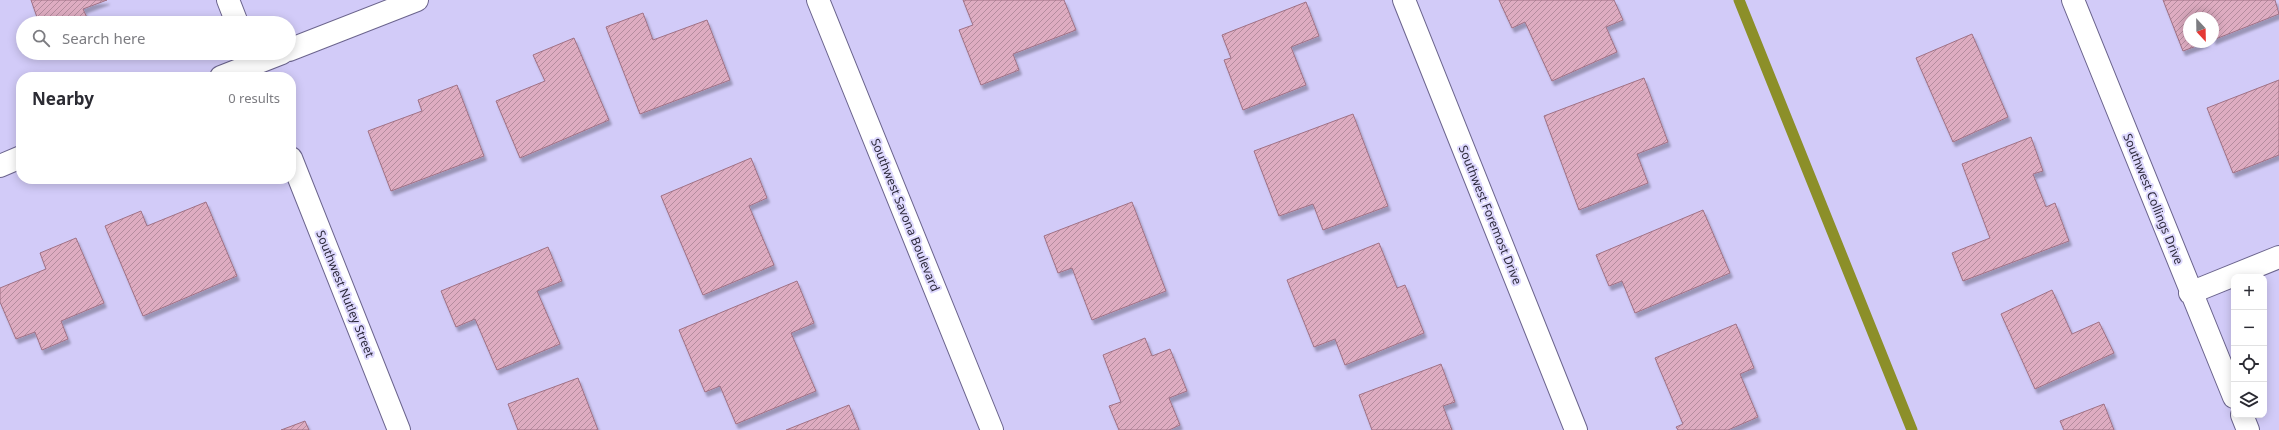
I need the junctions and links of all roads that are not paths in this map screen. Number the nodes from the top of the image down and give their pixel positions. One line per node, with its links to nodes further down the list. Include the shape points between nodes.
1 (228, 0): 6 (street)
2 (417, 0): 7 (street)
3 (818, 0): 19 (street, Southwest Savona Boulevard)
4 (1404, 0): 20 (street, Southwest Foremost Drive)
5 (2073, 0): 15 (street, Southwest Collings Drive)
6 (234, 16)
7 (296, 47)
8 (266, 60): 9 (street)
9 (254, 65): 10 (street)
10 (235, 72)
11 (16, 159): 12 (street)
12 (0, 166)
13 (296, 171): 18 (street, Southwest Nutley Street)
14 (2279, 257): 15 (street)
15 (2190, 293): 16 (street, Southwest Collings Drive)
16 (2231, 389)
17 (2243, 418): 21 (street)
18 (399, 430)
19 (992, 430)
20 (1576, 430)
21 (2248, 430)

